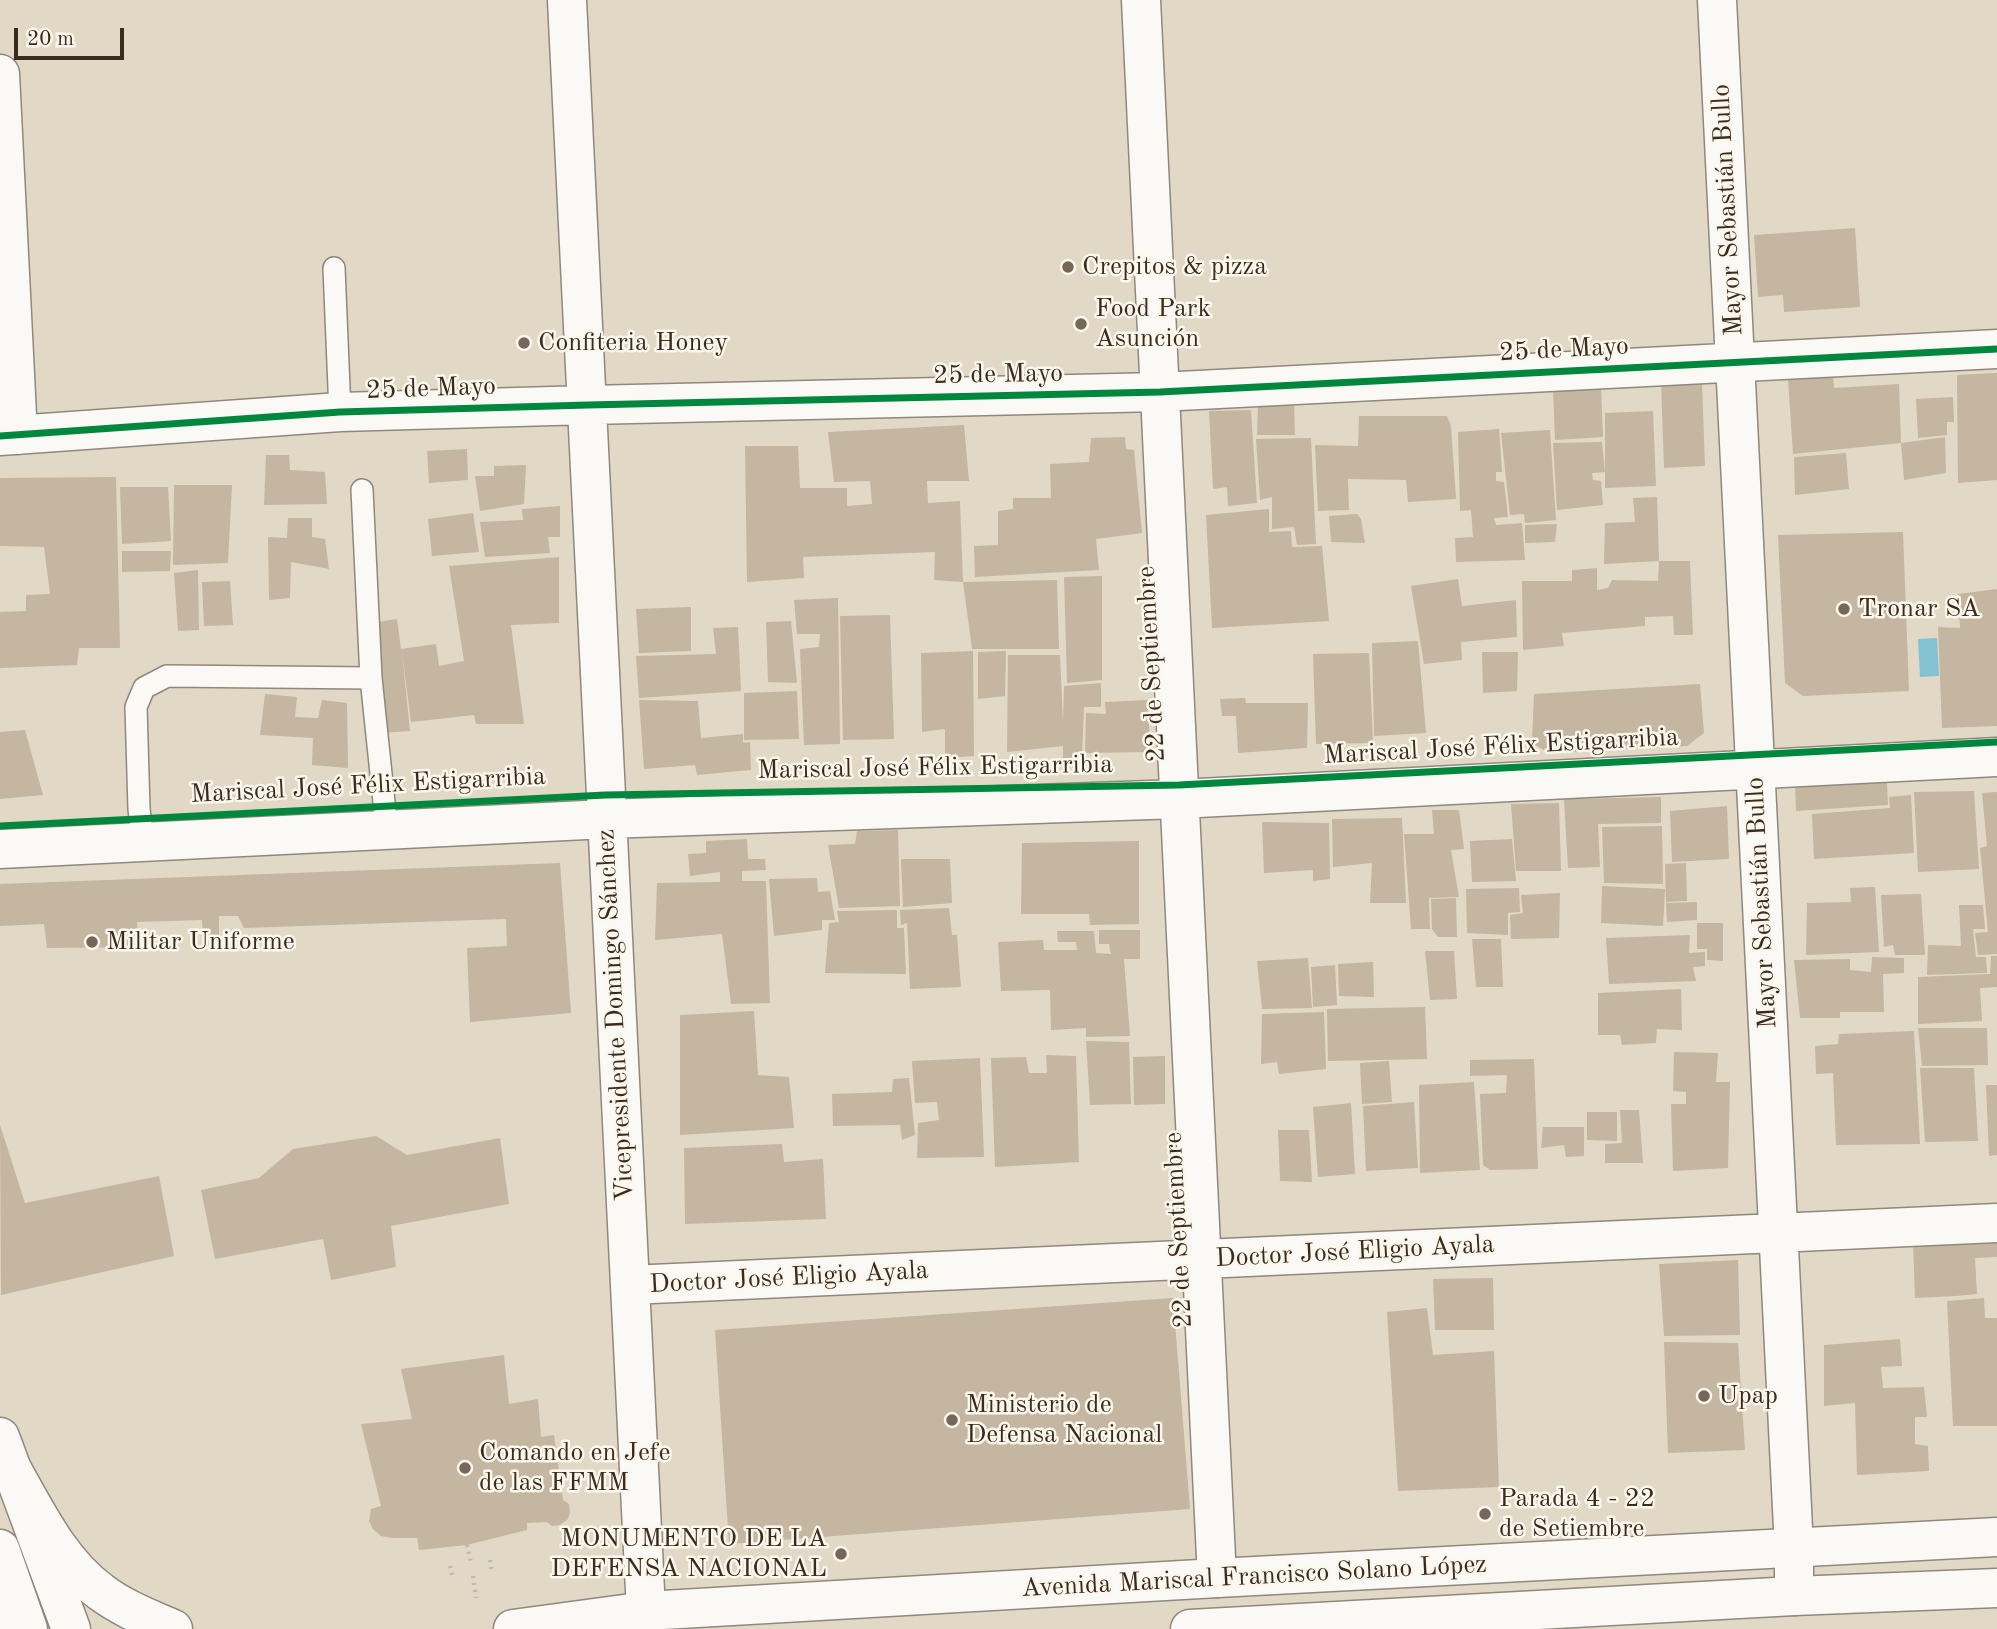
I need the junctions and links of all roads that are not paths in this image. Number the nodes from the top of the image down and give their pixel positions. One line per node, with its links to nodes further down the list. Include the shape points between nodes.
1 (567, 0): 9 (main road, Vicepresidente Domingo Sánchez)
2 (1141, 0): 8 (main road, 22 de Septiembre)
3 (1717, 0): 7 (main road, Mayor Sebastián Bullo)
4 (0, 74): 11 (main road)
5 (334, 268): 10 (lane)
6 (1997, 349): 7 (main road, 25 de Mayo)
7 (1735, 362): 8 (main road, 25 de Mayo); 15 (main road, Mayor Sebastián Bullo)
8 (1160, 392): 9 (main road, 25 de Mayo); 16 (main road, 22 de Septiembre)
9 (588, 405): 10 (main road, 25 de Mayo); 17 (main road, Vicepresidente Domingo Sánchez)
10 (340, 412): 11 (main road, 25 de Mayo)
11 (9, 436)
12 (362, 490): 13 (lane)
13 (371, 678): 18 (lane); 19 (lane, via 167,676 144,688 136,707)
14 (1997, 757): 15 (main road, Mariscal José Félix Estigarribia)
15 (1755, 769): 16 (main road, Mariscal José Félix Estigarribia); 22 (main road, Mayor Sebastián Bullo)
16 (1179, 799): 17 (main road, Mariscal José Félix Estigarribia); 23 (main road, 22 de Septiembre)
17 (606, 819): 18 (main road, Mariscal José Félix Estigarribia); 24 (main road, Vicepresidente Domingo Sánchez)
18 (387, 831): 19 (main road, Mariscal José Félix Estigarribia)
19 (143, 843): 20 (main road, Mariscal José Félix Estigarribia)
20 (0, 849)
21 (1997, 1223): 22 (main road, Doctor José Eligio Ayala)
22 (1778, 1233): 23 (main road, Doctor José Eligio Ayala); 27 (main road, Mayor Sebastián Bullo)
23 (1201, 1259): 24 (main road, Doctor José Eligio Ayala); 29 (main road, 22 de Septiembre)
24 (629, 1285): 32 (main road, Vicepresidente Domingo Sánchez)
25 (7, 1454): 35 (main road); 36 (main road, via 37,1514 74,1566 100,1592)
26 (1997, 1537): 27 (main road, Avenida Mariscal Francisco Solano López)
27 (1794, 1548): 29 (main road, Avenida Mariscal Francisco Solano López); 31 (main road, Mayor Sebastián Bullo)
28 (5, 1564): 33 (main road); 34 (main road)
29 (1217, 1578): 32 (main road, Avenida Mariscal Francisco Solano López)
30 (1991, 1586): 31 (main road, Avenida Mariscal Francisco Solano López)
31 (1794, 1596): 38 (main road, Avenida Mariscal Francisco Solano López)
32 (646, 1611): 37 (main road, Avenida Mariscal Francisco Solano López)
33 (0, 1620)
34 (28, 1629)
35 (71, 1629)
36 (173, 1629)
37 (513, 1629)
38 (1203, 1629)

